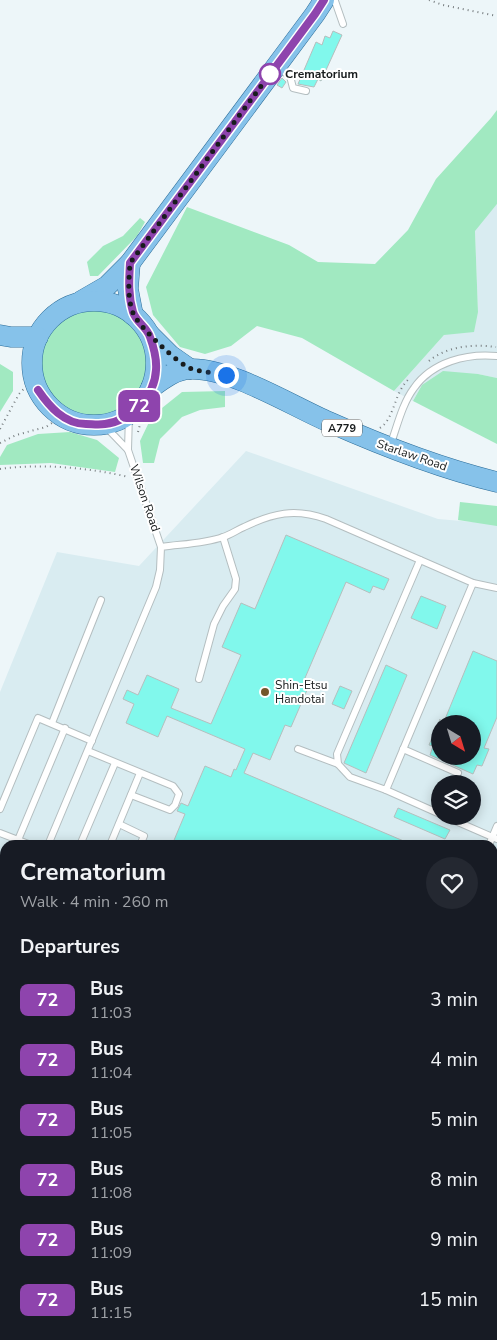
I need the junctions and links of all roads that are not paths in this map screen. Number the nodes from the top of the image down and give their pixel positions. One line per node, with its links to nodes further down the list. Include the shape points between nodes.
1 (324, 0): 4 (main road)
2 (333, 0): 3 (lane)
3 (342, 24)
4 (276, 66): 5 (lane, via 290,76 293,88); 6 (main road)
5 (306, 91)
6 (130, 263): 7 (main road, via 107,286); 8 (main road, via 128,290)
7 (82, 301): 8 (main road, via 112,304); 11 (main road, via 53,318)
8 (133, 315): 9 (main road)
9 (149, 334): 14 (main road, A779); 16 (main road, via 156,357 156,373)
10 (0, 336): 11 (main road)
11 (38, 337): 15 (main road)
12 (0, 343): 15 (main road)
13 (497, 356): 19 (lane, via 459,358 429,372 408,399)
14 (190, 369): 16 (main road, A779, via 168,375); 19 (main road, Starlaw Road / A779, via 226,375)
15 (33, 371): 18 (main road, via 38,390 48,405 62,416 80,424)
16 (151, 388): 17 (main road, via 142,404)
17 (129, 414): 18 (main road); 20 (lane, Wilson Road)
18 (104, 424): 20 (lane, Wilson Road)
19 (389, 448): 21 (main road, Starlaw Road / A779)
20 (128, 450): 23 (lane, Wilson Road)
21 (497, 482)
22 (223, 537): 23 (lane); 24 (lane, via 266,517 298,512 326,519); 28 (lane, via 236,579 235,590 214,624)
23 (161, 547): 31 (lane, via 156,586)
24 (420, 560): 25 (lane); 36 (lane, via 337,754)
25 (473, 583): 26 (lane); 33 (lane)
26 (497, 588)
27 (101, 600): 29 (lane)
28 (199, 679)
29 (52, 723): 30 (lane); 41 (lane, via 38,718)
30 (65, 728): 31 (lane); 48 (lane)
31 (92, 740): 34 (lane)
32 (298, 749): 36 (lane)
33 (403, 749): 38 (lane); 39 (lane)
34 (88, 751): 35 (lane); 49 (lane)
35 (115, 763): 37 (lane); 50 (lane)
36 (338, 764): 39 (lane, via 350,777)
37 (140, 773): 40 (lane); 40 (lane, via 173,786 179,794 177,801 170,810)
38 (458, 773)
39 (386, 790): 42 (lane)
40 (131, 795): 43 (lane)
41 (0, 809)
42 (431, 810)
43 (119, 824): 51 (lane); 52 (lane, via 144,836)
44 (465, 825): 47 (lane)
45 (497, 826): 47 (lane)
46 (0, 833): 48 (lane)
47 (495, 838)
48 (18, 840)
49 (50, 840)
50 (82, 840)
51 (112, 840)
52 (142, 840)

